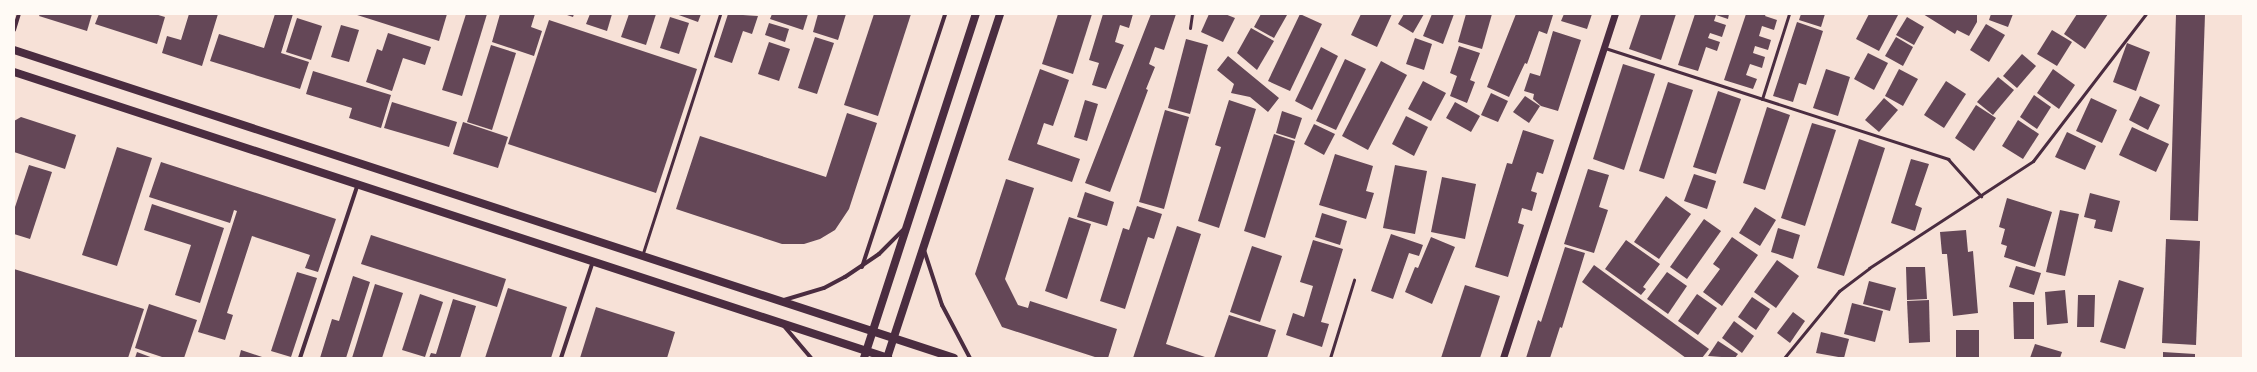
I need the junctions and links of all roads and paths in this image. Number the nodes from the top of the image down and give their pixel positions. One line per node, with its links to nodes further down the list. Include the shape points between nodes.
1 (20, 14): 11 (street)
2 (720, 14): 20 (lane)
3 (945, 14): 22 (street)
4 (976, 14): 18 (main road)
5 (1000, 14): 19 (main road)
6 (1192, 14): 10 (lane)
7 (1615, 14): 12 (street)
8 (1789, 14): 15 (lane)
9 (2146, 14): 17 (lane, via 2033,161)
10 (1190, 28)
11 (14, 30)
12 (1604, 47): 15 (lane); 36 (street)
13 (14, 50): 20 (main road)
14 (14, 72): 16 (main road)
15 (1762, 99): 17 (lane, via 1948,159)
16 (358, 184): 21 (main road); 29 (street)
17 (1981, 196): 37 (lane, via 1869,268 1839,291)
18 (908, 225): 22 (street); 26 (main road)
19 (924, 248): 27 (main road); 34 (street, via 942,305)
20 (642, 256): 24 (main road)
21 (593, 261): 25 (main road); 30 (street)
22 (862, 266): 24 (street, via 824,288)
23 (1354, 280): 35 (lane)
24 (781, 301): 26 (main road)
25 (781, 323): 28 (main road); 31 (street)
26 (873, 331): 27 (main road); 28 (main road)
27 (894, 338): 32 (main road); 33 (main road)
28 (865, 355): 32 (main road)
29 (300, 358)
30 (561, 358)
31 (811, 358)
32 (887, 358)
33 (954, 358)
34 (970, 358)
35 (1330, 358)
36 (1503, 358)
37 (1784, 358)

